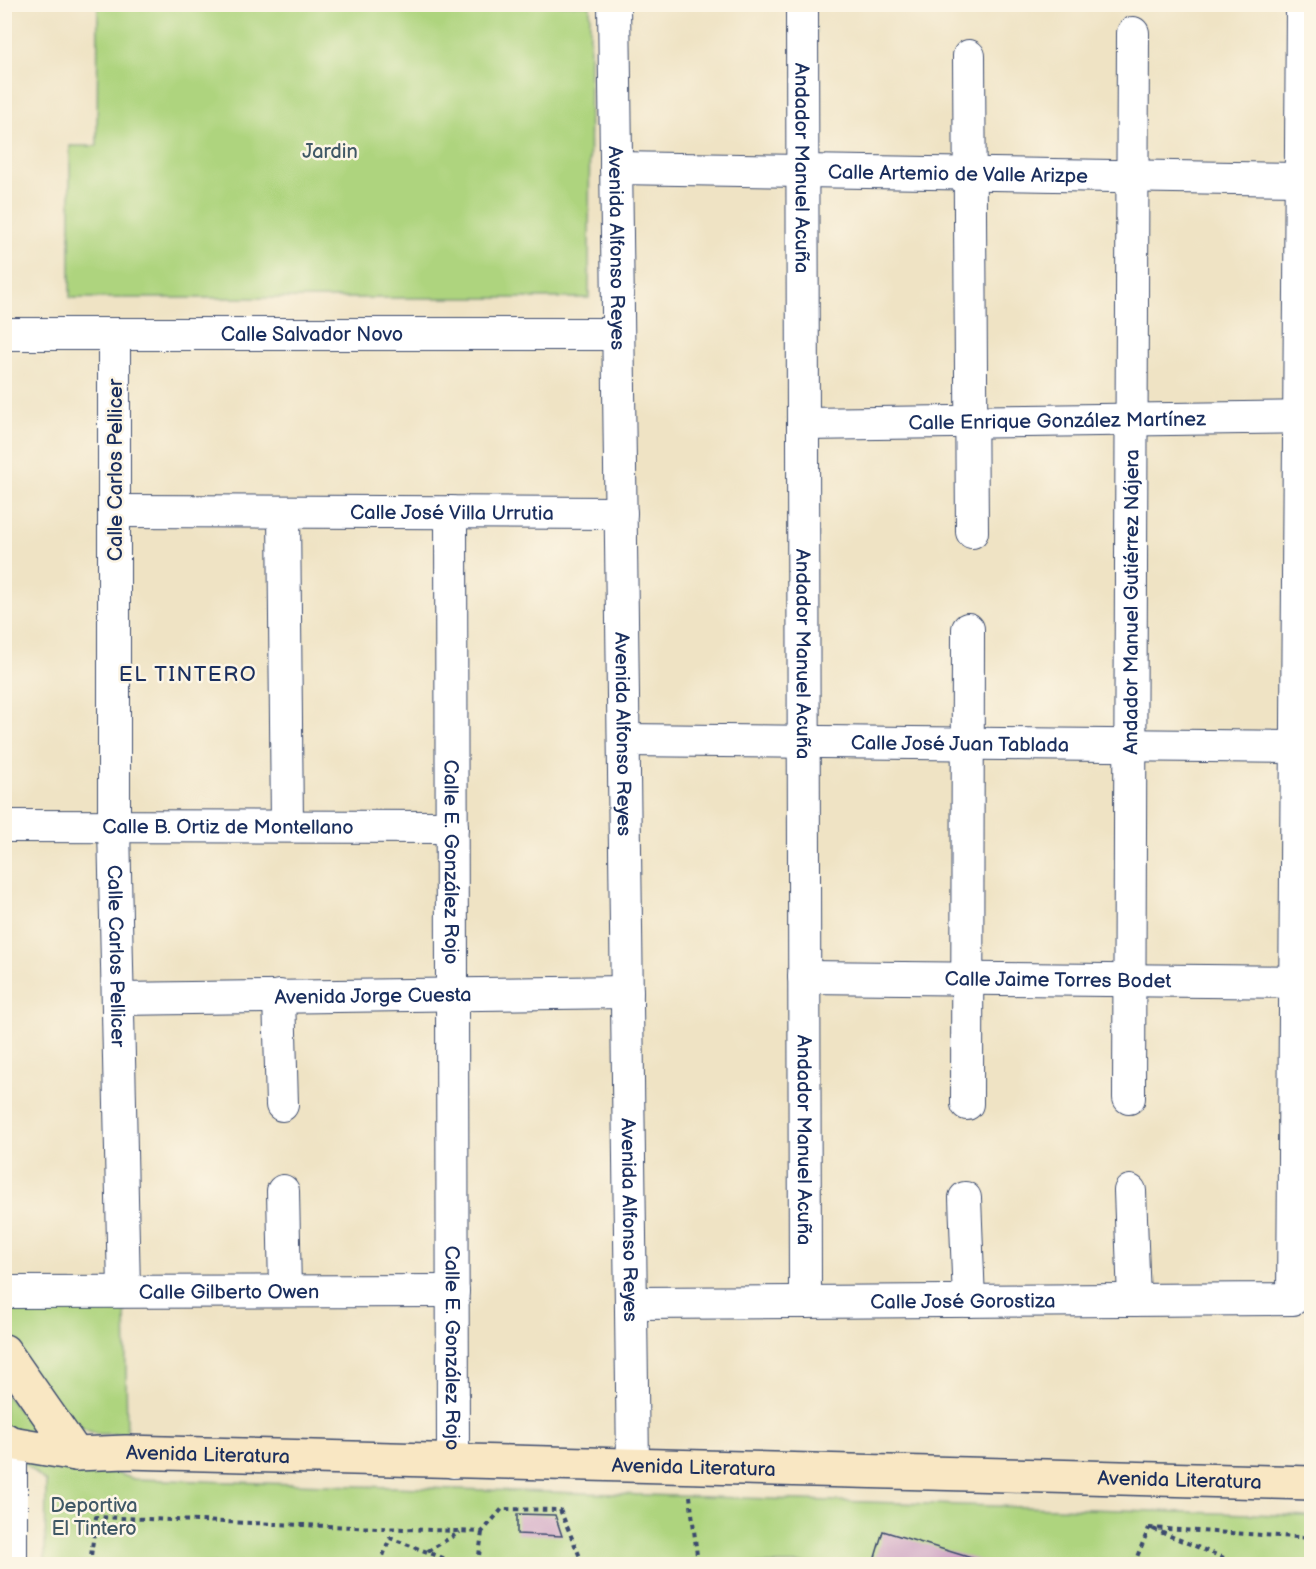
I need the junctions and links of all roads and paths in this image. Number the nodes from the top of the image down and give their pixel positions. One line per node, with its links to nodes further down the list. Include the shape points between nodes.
1 (614, 4): 6 (street, Avenida Alfonso Reyes)
2 (802, 4): 7 (street, Andador Manuel Acuña)
3 (1302, 4): 10 (street)
4 (1133, 33): 9 (street, Andador Manuel Gutiérrez Nájera)
5 (969, 56): 8 (street)
6 (616, 168): 7 (street, Calle Artemio de Valle Arizpe); 13 (street, Avenida Alfonso Reyes)
7 (802, 171): 8 (street, Calle Artemio de Valle Arizpe); 17 (street, Andador Manuel Acuña)
8 (970, 174): 9 (street, Calle Artemio de Valle Arizpe); 16 (street)
9 (1133, 176): 10 (street, Calle Artemio de Valle Arizpe); 15 (street, Andador Manuel Gutiérrez Nájera)
10 (1301, 179): 14 (street)
11 (4, 334): 12 (street, Calle Salvador Novo)
12 (114, 334): 13 (street, Calle Salvador Novo); 18 (street, Calle Carlos Pellicer)
13 (618, 334): 21 (street, Avenida Alfonso Reyes)
14 (1305, 417): 15 (street, Calle Enrique González Martínez); 28 (street)
15 (1132, 419): 16 (street, Calle Enrique González Martínez); 27 (street, Andador Manuel Gutiérrez Nájera)
16 (971, 422): 17 (street, Calle Enrique González Martínez); 22 (street)
17 (803, 424): 25 (street, Andador Manuel Acuña)
18 (116, 511): 19 (street, Calle José Villa Urrutia); 30 (street, Calle Carlos Pellicer)
19 (284, 512): 20 (street, Calle José Villa Urrutia); 31 (street)
20 (451, 512): 21 (street, Calle José Villa Urrutia); 32 (street, Calle E. González Rojo)
21 (621, 513): 24 (street, Avenida Alfonso Reyes)
22 (972, 532)
23 (968, 629): 26 (street)
24 (624, 740): 25 (street, Calle José Juan Tablada); 37 (street, Avenida Alfonso Reyes)
25 (803, 742): 26 (street, Calle José Juan Tablada); 33 (street, Andador Manuel Acuña)
26 (968, 744): 27 (street, Calle José Juan Tablada); 34 (street)
27 (1130, 745): 28 (street, Calle José Juan Tablada); 35 (street, Andador Manuel Gutiérrez Nájera)
28 (1297, 747): 36 (street)
29 (4, 826): 30 (street, Calle B. Ortiz de Montellano)
30 (114, 826): 31 (street, Calle B. Ortiz de Montellano); 40 (street, Calle Carlos Pellicer)
31 (287, 826): 32 (street, Calle B. Ortiz de Montellano)
32 (452, 826): 38 (street, Calle E. González Rojo)
33 (804, 977): 34 (street, Calle Jaime Torres Bodet); 53 (street, Andador Manuel Acuña)
34 (967, 978): 35 (street, Calle Jaime Torres Bodet); 42 (street)
35 (1129, 980): 36 (street, Calle Jaime Torres Bodet); 41 (street, Andador Manuel Gutiérrez Nájera)
36 (1304, 982): 51 (street, Calle José Gorostiza, via 1293,1299)
37 (627, 992): 38 (street, Avenida Jorge Cuesta); 54 (street, Avenida Alfonso Reyes)
38 (452, 994): 39 (street, Avenida Jorge Cuesta); 49 (street, Calle E. González Rojo)
39 (279, 996): 40 (street, Avenida Jorge Cuesta); 43 (street)
40 (118, 999): 47 (street, Calle Carlos Pellicer)
41 (1129, 1098)
42 (967, 1104)
43 (282, 1105)
44 (283, 1191): 48 (street)
45 (1130, 1191): 51 (street)
46 (965, 1198): 52 (street)
47 (124, 1290): 48 (street, Calle Gilberto Owen); 50 (street, Calle Gilberto Owen)
48 (285, 1291): 49 (street, Calle Gilberto Owen)
49 (453, 1291): 58 (street, Calle E. González Rojo)
50 (4, 1292)
51 (1134, 1300): 52 (street, Calle José Gorostiza)
52 (969, 1301): 53 (street, Calle José Gorostiza)
53 (805, 1302): 54 (street, Calle José Gorostiza)
54 (631, 1303): 59 (street, Avenida Alfonso Reyes)
55 (4, 1351): 57 (street)
56 (8, 1441): 57 (street, Avenida Literatura); 67 (street)
57 (76, 1454): 58 (street, Avenida Literatura, via 126,1452)
58 (453, 1462): 59 (street, Avenida Literatura)
59 (633, 1465): 60 (street, Avenida Literatura)
60 (686, 1465): 61 (street, Avenida Literatura); 75 (path)
61 (1311, 1484)
62 (1149, 1528): 65 (path); 76 (path); 77 (path)
63 (460, 1531): 64 (path); 66 (path); 68 (path, via 96,1517)
64 (482, 1532): 73 (path); 74 (path, via 502,1509 560,1510)
65 (1311, 1538)
66 (427, 1552): 71 (path, via 390,1538); 72 (path)
67 (11, 1564)
68 (90, 1564)
69 (326, 1564): 70 (path, via 327,1560)
70 (337, 1564)
71 (380, 1564)
72 (459, 1564)
73 (478, 1564)
74 (583, 1564)
75 (698, 1564)
76 (1134, 1564)
77 (1239, 1564)

